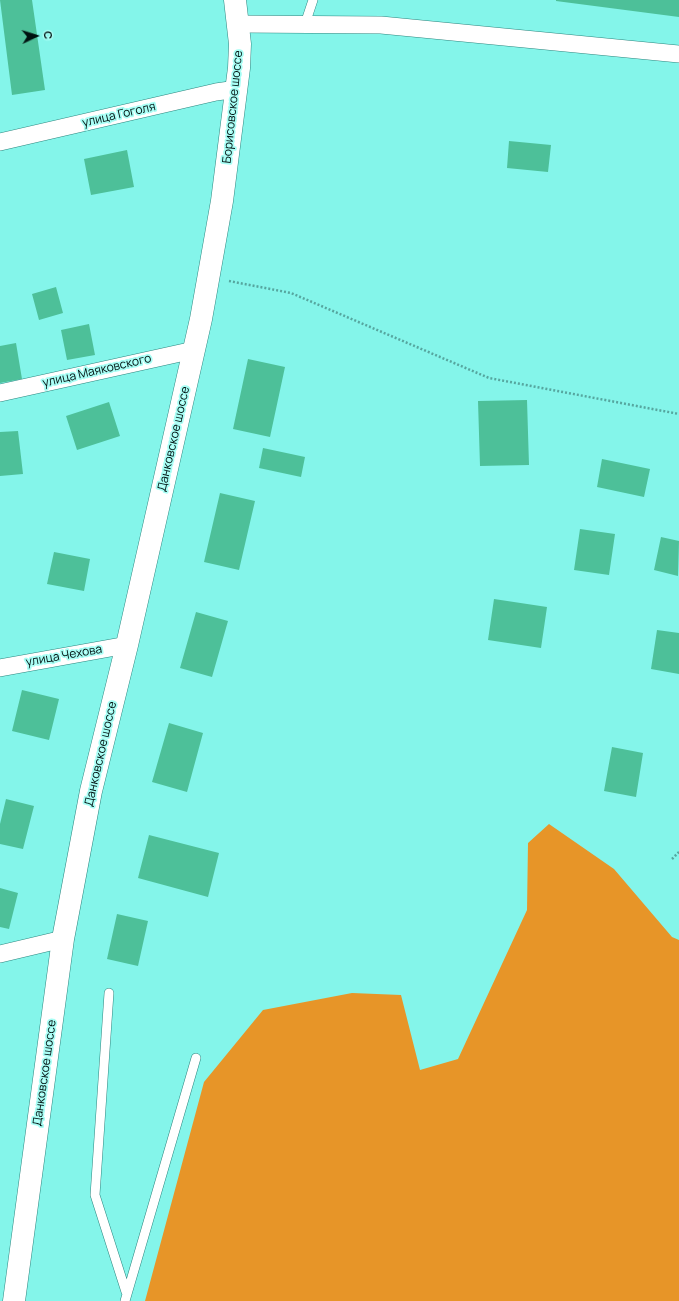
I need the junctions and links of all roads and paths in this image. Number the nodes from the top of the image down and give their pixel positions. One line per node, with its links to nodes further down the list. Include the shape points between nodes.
1 (235, 0): 3 (main road, Борисовское шоссе)
2 (313, 0): 4 (lane)
3 (238, 24): 4 (street); 6 (main road, Борисовское шоссе, via 240,44)
4 (305, 24): 5 (street, via 381,25)
5 (679, 54)
6 (237, 89): 7 (street, улица Гоголя); 8 (main road, Борисовское шоссе)
7 (0, 142)
8 (219, 213): 9 (main road, Данковское шоссе)
9 (208, 277): 10 (main road, Данковское шоссе); 12 (path, via 291,293 489,378)
10 (194, 350): 11 (street, улица Маяковского); 13 (main road, Данковское шоссе)
11 (0, 393)
12 (679, 414)
13 (127, 645): 14 (street, улица Чехова); 17 (main road, Данковское шоссе, via 92,791)
14 (0, 668)
15 (679, 852): 16 (path)
16 (672, 859)
17 (63, 939): 18 (street); 22 (main road, Данковское шоссе)
18 (0, 954)
19 (110, 993): 21 (lane, via 95,1195)
20 (196, 1058): 21 (lane)
21 (125, 1296)
22 (14, 1301)

